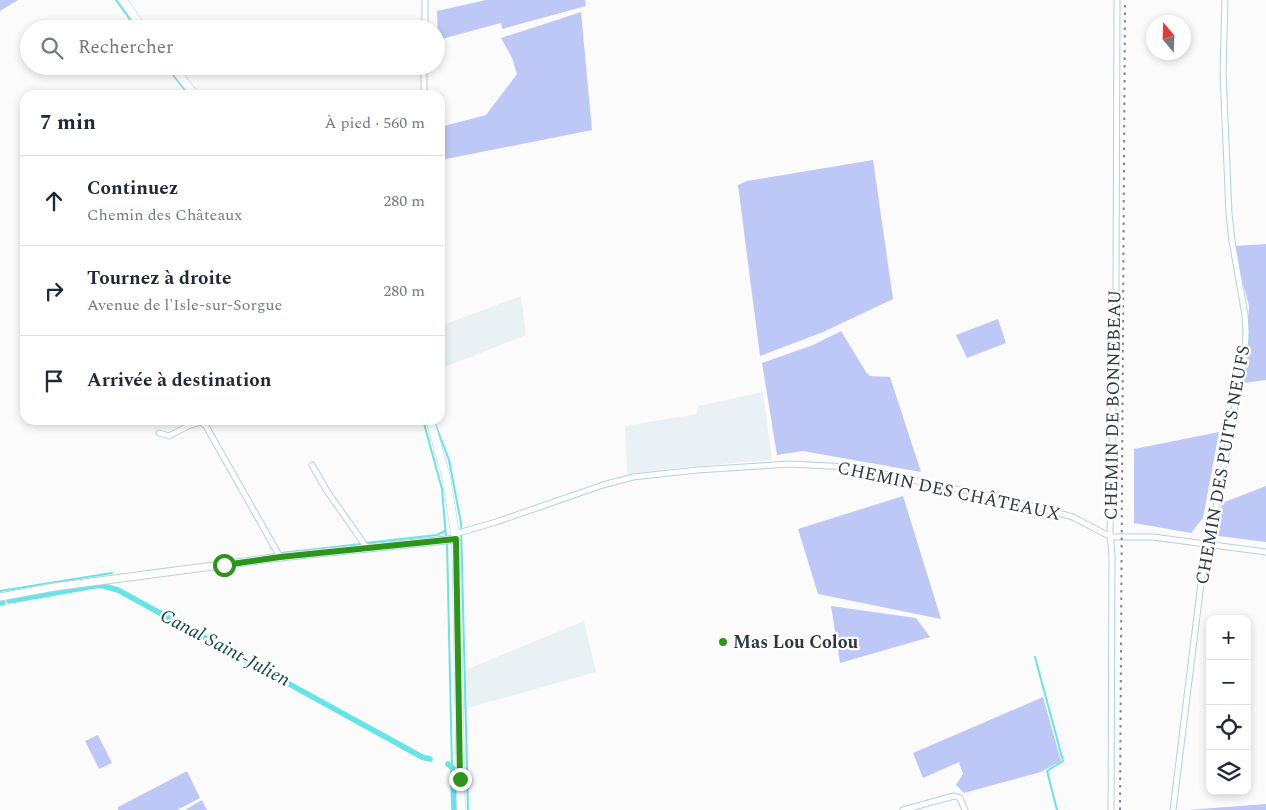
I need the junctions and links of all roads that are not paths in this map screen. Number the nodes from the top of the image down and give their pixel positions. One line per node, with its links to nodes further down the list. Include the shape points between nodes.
1 (123, 0): 5 (main road)
2 (425, 0): 6 (street)
3 (1117, 0): 17 (street, CHEMIN DE BONNEBEAU)
4 (1225, 0): 18 (street, CHEMIN DES PUITS NEUFS, via 1223,73 1229,214 1246,332 1215,516)
5 (137, 20)
6 (425, 20)
7 (179, 75): 9 (main road)
8 (424, 75): 10 (street)
9 (191, 90)
10 (424, 90)
11 (190, 425): 14 (street, via 169,436)
12 (205, 425): 21 (street)
13 (431, 425): 16 (main road, via 446,476)
14 (159, 433)
15 (312, 466): 19 (street)
16 (455, 537): 17 (street, CHEMIN DES CHÂTEAUX, via 632,477 790,464 849,467 1010,500 1073,517); 19 (street, CHEMIN DES CHÂTEAUX); 23 (main road)
17 (1111, 537): 18 (street, CHEMIN DES CHÂTEAUX, via 1153,537); 26 (street, CHEMIN DE BONNEBEAU)
18 (1207, 544): 20 (street, CHEMIN DES CHÂTEAUX); 27 (street, CHEMIN DES PUITS NEUFS)
19 (367, 548): 21 (street, CHEMIN DES CHÂTEAUX)
20 (1266, 552)
21 (280, 557): 22 (street, CHEMIN DES CHÂTEAUX)
22 (0, 597)
23 (460, 810)
24 (903, 810): 25 (street, via 954,796 960,798)
25 (965, 810)
26 (1111, 810)
27 (1173, 810)

